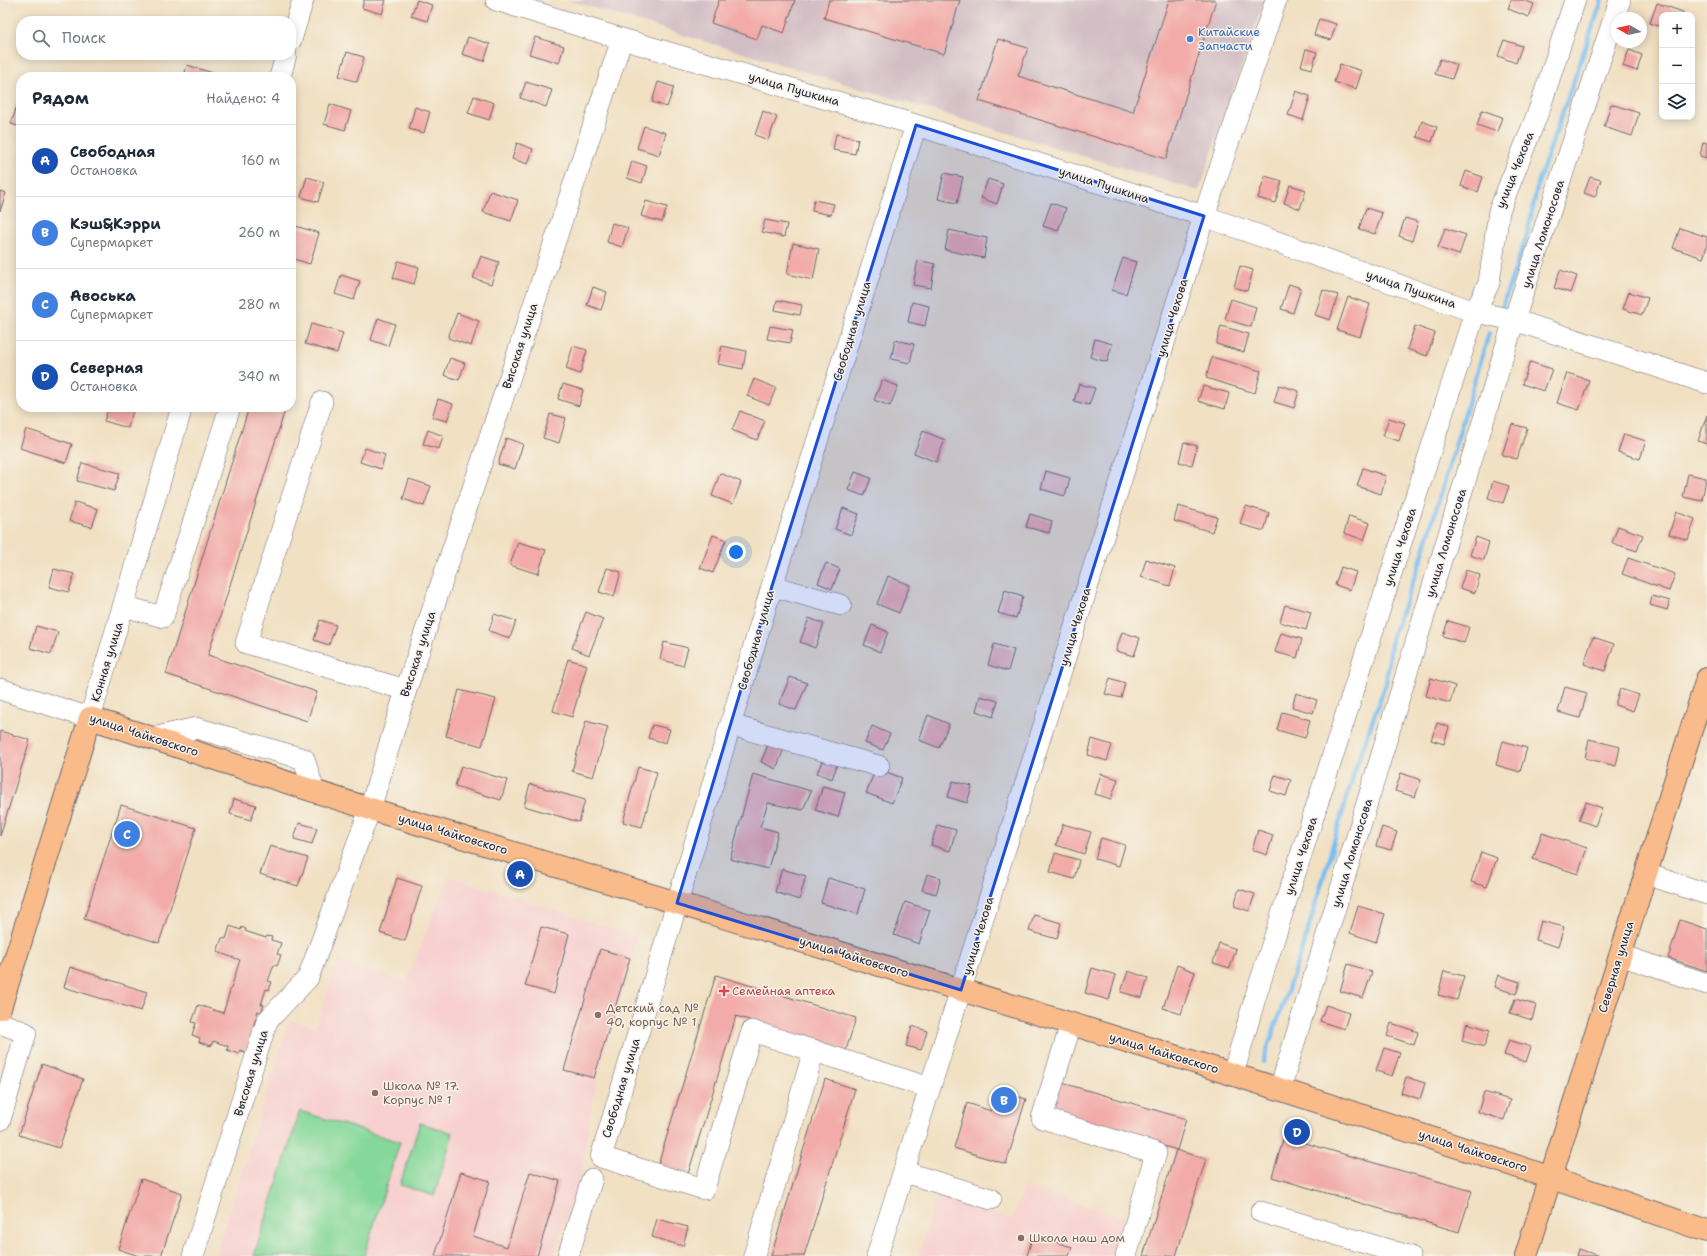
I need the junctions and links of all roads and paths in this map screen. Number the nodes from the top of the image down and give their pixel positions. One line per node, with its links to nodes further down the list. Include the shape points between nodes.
1 (303, 0): 6 (street)
2 (496, 0): 7 (street, улица Пушкина)
3 (1276, 0): 11 (street, улица Чехова)
4 (1575, 0): 12 (street, улица Чехова, via 1539,110 1499,211 1489,283)
5 (1620, 0): 13 (street, улица Ломоносова)
6 (296, 23)
7 (622, 39): 10 (street, улица Пушкина); 23 (street, Высокая улица)
8 (285, 60): 9 (street)
9 (281, 72)
10 (916, 125): 11 (street, улица Пушкина); 18 (street, Свободная улица)
11 (1204, 216): 12 (street, улица Пушкина); 34 (street, улица Чехова)
12 (1475, 312): 13 (street, улица Пушкина); 39 (street, улица Чехова)
13 (1514, 320): 14 (street, улица Пушкина); 41 (street, улица Ломоносова)
14 (1707, 383)
15 (322, 402): 23 (street, via 246,643)
16 (181, 412): 20 (street, Конная улица)
17 (228, 412): 20 (street, via 163,617)
18 (772, 586): 19 (street); 26 (street, Свободная улица)
19 (841, 605)
20 (123, 606): 24 (street, Конная улица)
21 (1707, 679): 25 (main road, Северная улица)
22 (0, 689): 24 (street, улица Чайковского)
23 (406, 690): 28 (street, Высокая улица)
24 (90, 718): 28 (main road, улица Чайковского); 35 (main road, Конная улица)
25 (1701, 719): 29 (main road, Северная улица)
26 (731, 725): 27 (street); 31 (street, Свободная улица)
27 (879, 766)
28 (370, 809): 31 (main road, улица Чайковского); 50 (street, Высокая улица, via 308,978 267,1021)
29 (1646, 874): 30 (street); 32 (main road, Северная улица)
30 (1707, 894)
31 (678, 903): 34 (main road, улица Чайковского); 38 (street, Свободная улица, via 601,1157 704,1189 752,1031)
32 (1620, 955): 33 (street); 44 (main road, Северная улица)
33 (1707, 984)
34 (961, 990): 37 (main road, улица Чайковского); 40 (street, улица Чехова)
35 (0, 1008)
36 (0, 1023): 42 (street, via 26,1033)
37 (1071, 1024): 39 (main road, улица Чайковского); 54 (street, via 1042,1118 1156,1153)
38 (814, 1050): 40 (street); 52 (street)
39 (1233, 1074): 41 (main road, улица Чайковского)
40 (930, 1088): 43 (street, улица Чехова)
41 (1280, 1089): 44 (main road, улица Чайковского)
42 (0, 1120)
43 (904, 1172): 46 (street); 53 (street, улица Чехова)
44 (1550, 1177): 48 (main road, улица Чайковского); 56 (main road, Северная улица)
45 (592, 1178): 51 (street)
46 (991, 1199)
47 (1260, 1212): 49 (street)
48 (1707, 1231)
49 (1386, 1253): 55 (street)
50 (193, 1256)
51 (568, 1256)
52 (754, 1256)
53 (877, 1256)
54 (1126, 1256)
55 (1409, 1256)
56 (1526, 1256)

